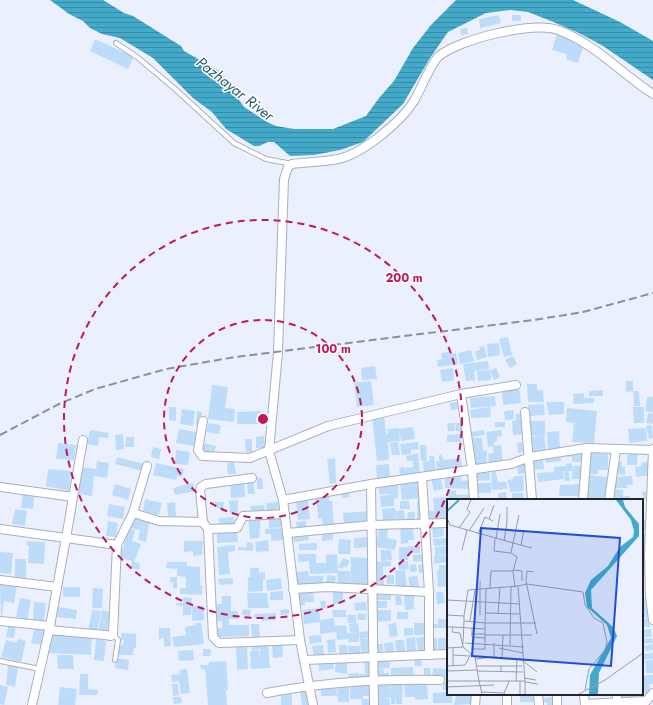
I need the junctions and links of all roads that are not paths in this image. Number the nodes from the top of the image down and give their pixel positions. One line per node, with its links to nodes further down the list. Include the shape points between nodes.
1 (116, 43): 3 (lane, via 164,79 234,143 266,159)
2 (653, 94): 3 (street, via 575,37 557,30 532,27 478,38 438,57 413,103 392,126 354,153 338,159)
3 (292, 164): 12 (street, via 288,167 284,179 278,352)
4 (516, 385): 5 (street)
5 (461, 394): 12 (street, via 328,426); 15 (street)
6 (525, 412): 13 (street)
7 (203, 421): 12 (street, via 198,450 202,456 250,458)
8 (83, 440): 21 (street)
9 (587, 448): 11 (street); 13 (street); 24 (street)
10 (653, 449): 11 (street); 18 (street)
11 (616, 450): 25 (street)
12 (269, 451): 26 (street)
13 (530, 457): 15 (street, via 511,464); 23 (street)
14 (147, 466): 27 (street)
15 (472, 469): 16 (street); 22 (street)
16 (422, 477): 19 (street); 30 (street)
17 (252, 478): 31 (street, via 202,486 200,490)
18 (653, 478): 37 (street)
19 (371, 484): 26 (street); 32 (street)
20 (0, 487): 21 (street)
21 (73, 497): 35 (street)
22 (474, 499)
23 (532, 499)
24 (583, 499)
25 (609, 499)
26 (283, 500): 28 (street)
27 (133, 513): 31 (street, via 159,521); 36 (street)
28 (285, 514): 31 (street, via 243,516 237,528); 34 (street)
29 (447, 522): 30 (street)
30 (426, 524): 32 (street); 42 (street)
31 (206, 525): 48 (street, via 215,641 219,643)
32 (372, 525): 34 (street); 41 (street)
33 (0, 529): 35 (street)
34 (288, 533): 40 (street)
35 (66, 538): 36 (street); 39 (street)
36 (117, 545): 47 (street)
37 (645, 555): 43 (street)
38 (0, 580): 39 (street)
39 (57, 587): 46 (street)
40 (293, 589): 41 (street, via 328,587); 48 (street)
41 (371, 590): 42 (street); 51 (street)
42 (429, 592): 50 (street)
43 (649, 595): 44 (street)
44 (653, 620)
45 (0, 621): 46 (street)
46 (49, 628): 47 (street, via 105,636); 55 (street)
47 (113, 634): 52 (lane, via 118,640)
48 (300, 640): 53 (street)
49 (447, 654): 50 (street)
50 (429, 655): 51 (street)
51 (373, 656): 53 (street); 57 (street)
52 (115, 660)
53 (305, 660): 58 (street)
54 (0, 661): 55 (lane)
55 (40, 669): 66 (street)
56 (440, 680): 57 (street)
57 (374, 681): 58 (street); 68 (street)
58 (310, 686): 59 (street); 67 (street)
59 (267, 693)
60 (653, 693): 64 (street)
61 (476, 695): 69 (street)
62 (538, 695): 70 (street)
63 (617, 698): 64 (street); 65 (street)
64 (644, 703)
65 (585, 704)
66 (32, 705)
67 (313, 705)
68 (374, 705)
69 (475, 705)
70 (539, 705)

